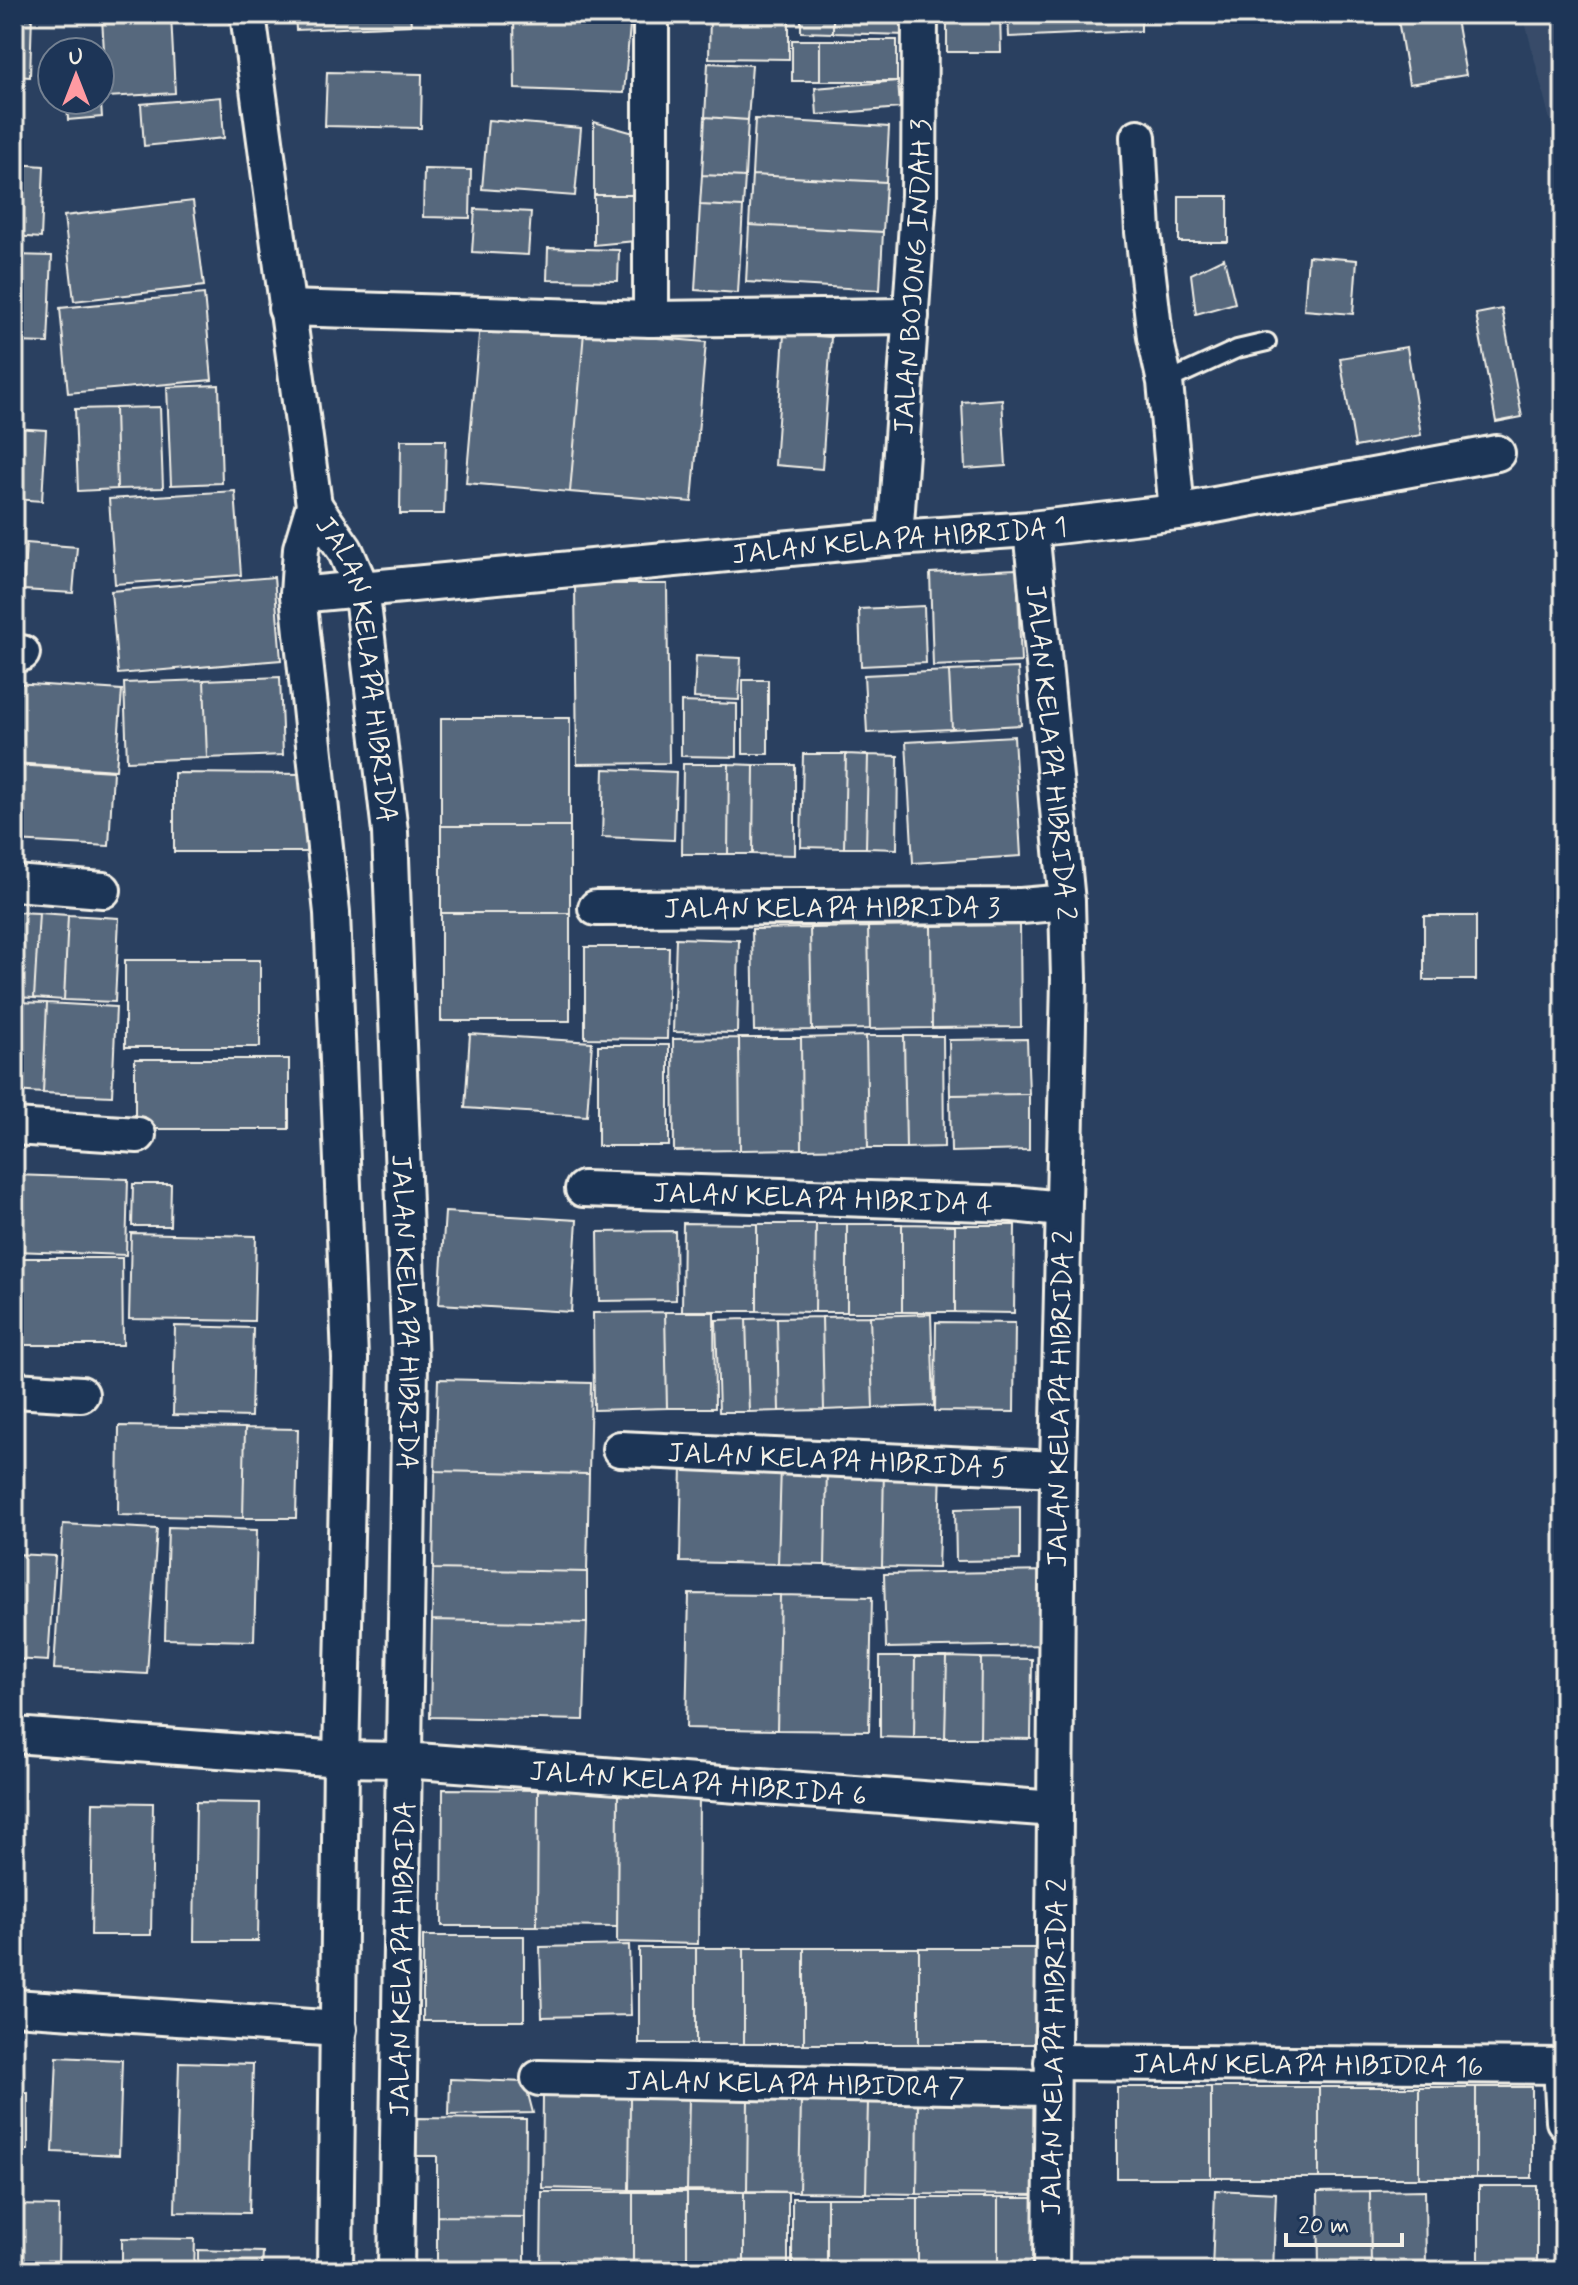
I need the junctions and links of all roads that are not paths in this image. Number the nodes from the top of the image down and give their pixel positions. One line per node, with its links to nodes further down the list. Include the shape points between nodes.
1 (248, 14): 5 (street)
2 (651, 14): 7 (street)
3 (920, 14): 6 (street, JALAN BOJONG INDAH 3, via 919,195)
4 (1138, 137): 9 (street, via 1151,307)
5 (286, 308): 7 (street); 11 (street)
6 (911, 316): 7 (street); 14 (street, JALAN BOJONG INDAH 3)
7 (651, 319)
8 (1267, 342): 9 (lane, via 1237,349)
9 (1165, 382): 12 (street)
10 (1497, 453): 12 (street, JALAN KELAPA HIBRIDA 1)
11 (314, 505): 15 (street, JALAN KELAPA HIBRIDA, via 345,550); 16 (street, JALAN KELAPA HIBRIDA, via 301,548)
12 (1177, 512): 13 (street, JALAN KELAPA HIBRIDA 1)
13 (1031, 529): 14 (street, JALAN KELAPA HIBRIDA 1); 19 (street, JALAN KELAPA HIBRIDA 2)
14 (895, 538): 15 (street, JALAN KELAPA HIBRIDA 1)
15 (361, 587): 16 (street, JALAN KELAPA HIBRIDA 1); 31 (street, JALAN KELAPA HIBRIDA, via 390,832 410,1363)
16 (298, 595): 30 (street, JALAN KELAPA HIBRIDA, via 332,913 350,1359)
17 (14, 883): 18 (street)
18 (103, 890)
19 (1067, 902): 20 (street, JALAN KELAPA HIBRIDA 3); 24 (street, JALAN KELAPA HIBRIDA 2)
20 (596, 908)
21 (14, 1127): 22 (street)
22 (138, 1135)
23 (583, 1189): 24 (street, JALAN KELAPA HIBRIDA 4)
24 (1061, 1209): 28 (street, JALAN KELAPA HIBRIDA 2)
25 (14, 1390): 26 (street)
26 (81, 1394)
27 (620, 1449): 28 (street, JALAN KELAPA HIBRIDA 5)
28 (1058, 1469): 32 (street, JALAN KELAPA HIBRIDA 2)
29 (14, 1735): 30 (street, JALAN KELAPA HIBRIDA 6)
30 (341, 1759): 31 (street, JALAN KELAPA HIBRIDA 6); 34 (street, JALAN KELAPA HIBRIDA)
31 (404, 1760): 32 (street, JALAN KELAPA HIBRIDA 6); 40 (street, JALAN KELAPA HIBRIDA)
32 (1055, 1809): 36 (street, JALAN KELAPA HIBRIDA 2)
33 (14, 2007): 34 (street)
34 (339, 2029): 39 (street, JALAN KELAPA HIBRIDA)
35 (1562, 2066): 36 (street, JALAN KELAPA HIBIDRA 16); 38 (street)
36 (1052, 2075): 37 (street, JALAN KELAPA HIBIDRA 7); 41 (street, JALAN KELAPA HIBRIDA 2)
37 (539, 2078)
38 (1564, 2121)
39 (335, 2271)
40 (396, 2271)
41 (1051, 2271)

